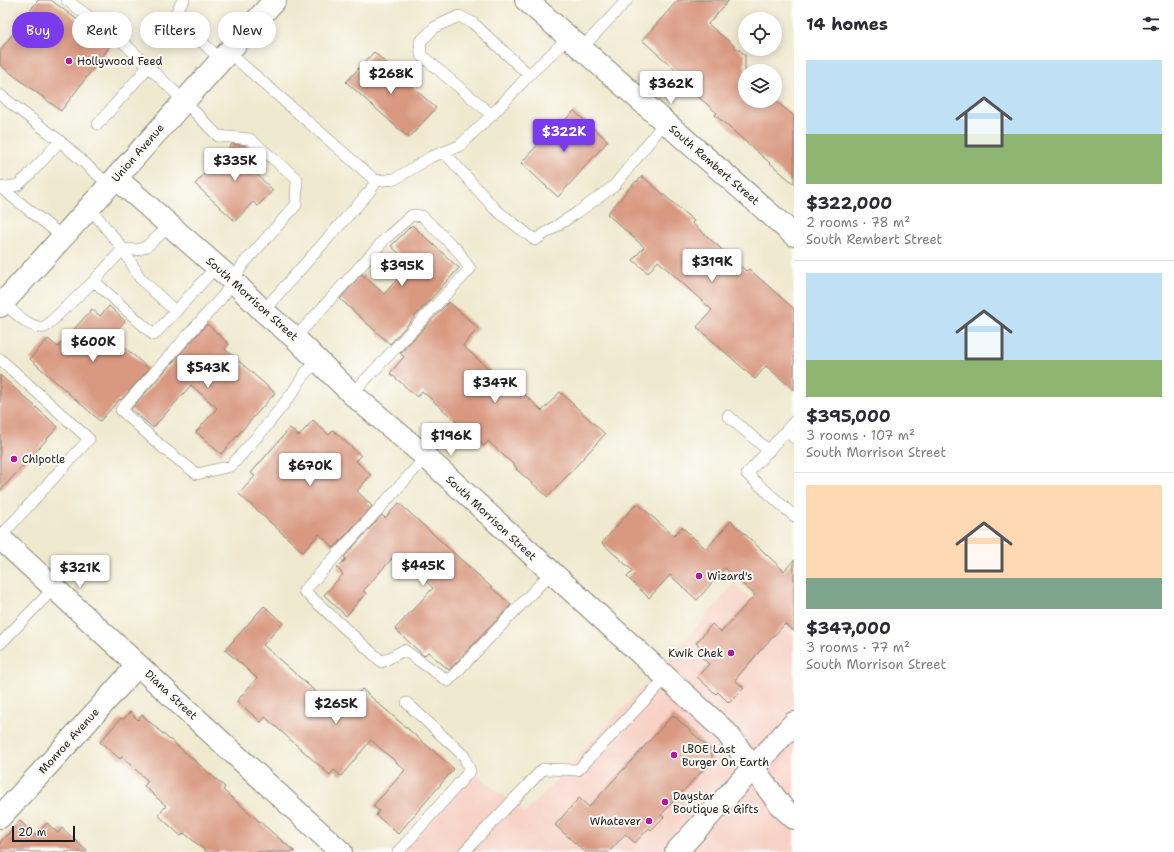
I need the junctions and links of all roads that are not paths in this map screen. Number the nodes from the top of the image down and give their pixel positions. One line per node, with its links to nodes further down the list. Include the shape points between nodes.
1 (67, 0): 8 (lane, via 125,44)
2 (184, 0): 7 (lane, via 178,6 178,19)
3 (275, 0): 7 (street, Union Avenue)
4 (526, 0): 6 (street, South Rembert Street)
5 (627, 0): 6 (lane, via 610,18)
6 (575, 43): 9 (lane); 13 (street, South Rembert Street)
7 (225, 56): 11 (street, Union Avenue); 17 (lane)
8 (148, 67): 11 (lane); 14 (lane)
9 (529, 75): 12 (lane); 12 (lane, via 473,23 458,16 435,27 420,42 421,55)
10 (0, 95): 15 (lane)
11 (184, 101): 18 (street, Union Avenue); 25 (lane, via 218,136 250,139 297,178 296,205 244,263)
12 (492, 115): 16 (lane, via 459,146)
13 (665, 122): 16 (lane, via 614,186 535,240 494,209); 22 (street, South Rembert Street)
14 (98, 124)
15 (60, 141): 18 (lane); 19 (lane, via 18,185)
16 (444, 152): 17 (lane, via 395,179)
17 (376, 181): 29 (lane)
18 (113, 182): 20 (street, Union Avenue); 21 (street, South Morrison Street)
19 (1, 188): 23 (lane)
20 (90, 208): 23 (street, Union Avenue); 24 (lane)
21 (170, 226): 24 (lane, via 147,246 138,250); 25 (street, South Morrison Street)
22 (792, 228)
23 (63, 237): 27 (street, Union Avenue)
24 (122, 250): 26 (lane); 28 (lane, via 140,278)
25 (225, 273): 28 (lane); 29 (street, South Morrison Street); 32 (lane, via 223,296 120,410 197,474 231,466 264,430 306,372)
26 (94, 281): 27 (lane, via 45,327 39,328 27,322); 28 (lane, via 154,335)
27 (1, 304)
28 (176, 312)
29 (263, 312): 30 (street, South Morrison Street)
30 (295, 338): 32 (street, South Morrison Street); 33 (lane, via 386,238 412,215 422,216 458,251 470,269)
31 (0, 359): 39 (lane, via 89,439)
32 (318, 362): 33 (street, South Morrison Street)
33 (352, 394): 37 (street, South Morrison Street)
34 (728, 416): 36 (lane)
35 (792, 430): 36 (lane)
36 (769, 451): 38 (lane, via 748,474)
37 (426, 457): 40 (street, South Morrison Street); 40 (lane, via 304,591 382,662 404,650 448,681)
38 (794, 516)
39 (0, 538): 41 (street, Diana Street)
40 (551, 573): 44 (street, South Morrison Street)
41 (54, 588): 42 (lane); 43 (street, Diana Street)
42 (0, 644)
43 (138, 665): 48 (street, Monroe Avenue); 50 (street, Diana Street)
44 (666, 678): 47 (street, South Morrison Street, via 727,733); 52 (lane, via 578,770 544,769)
45 (407, 703): 51 (lane, via 464,756 470,771)
46 (794, 723): 47 (street)
47 (752, 768): 49 (street, South Morrison Street, via 781,806); 53 (street)
48 (0, 817)
49 (794, 818)
50 (341, 852)
51 (398, 852)
52 (464, 852)
53 (676, 852)

